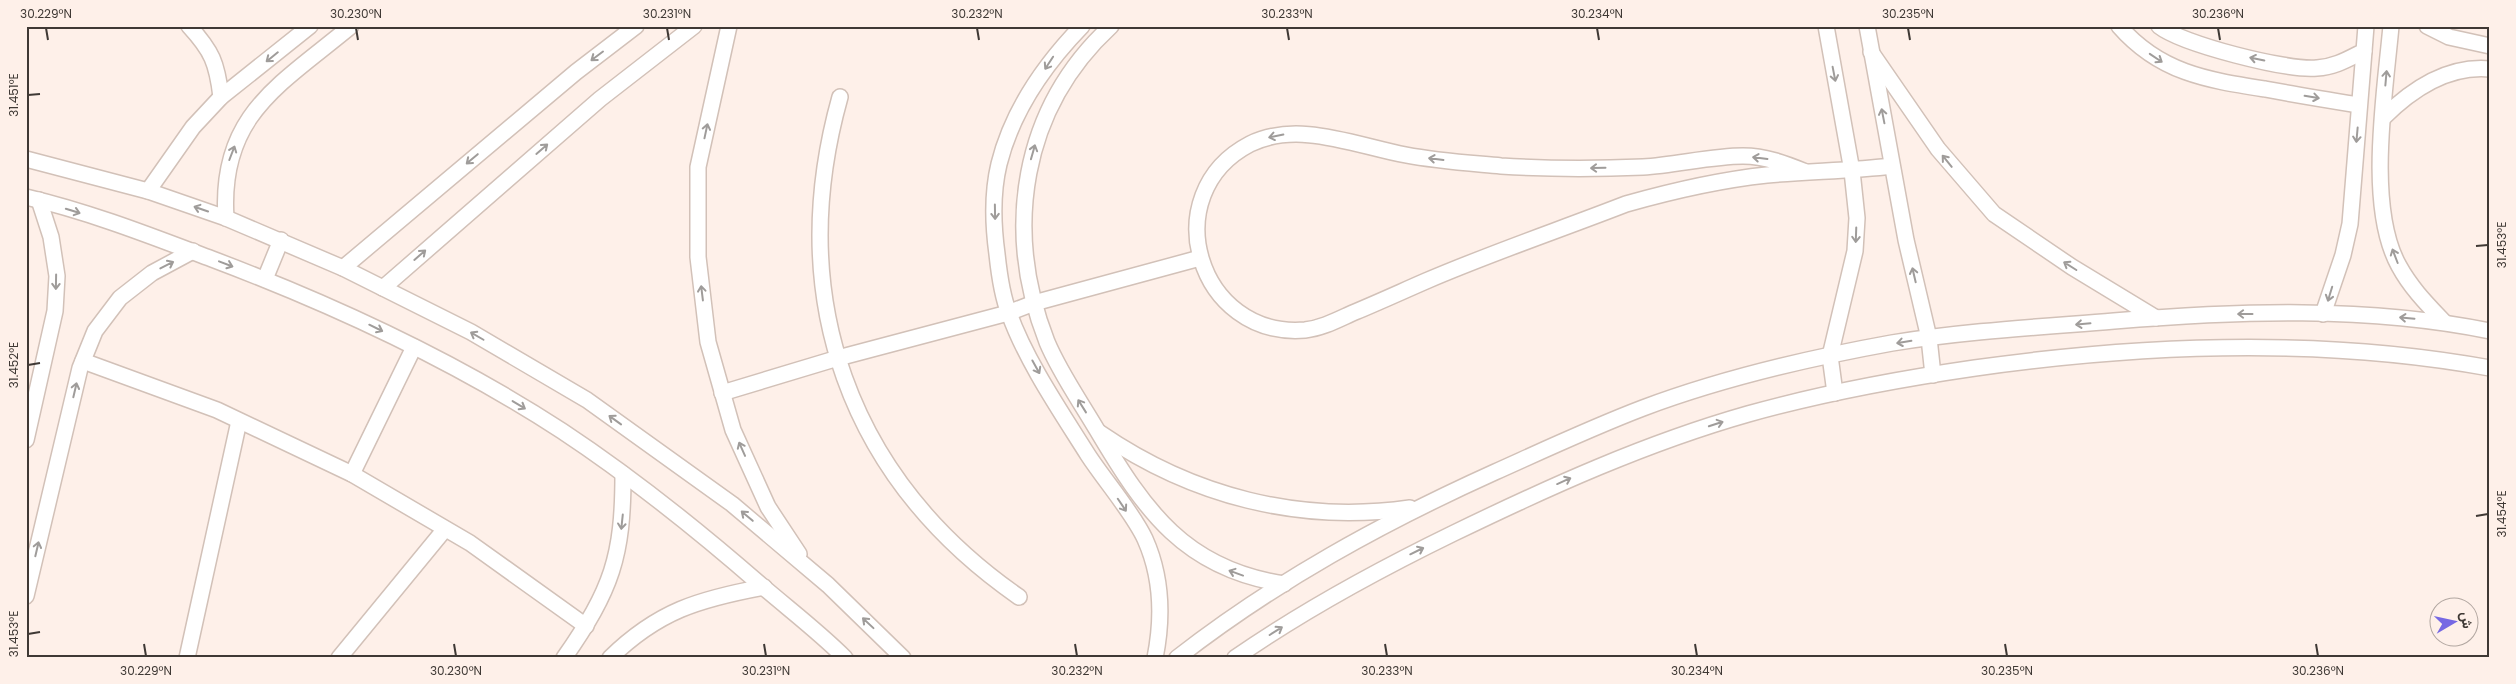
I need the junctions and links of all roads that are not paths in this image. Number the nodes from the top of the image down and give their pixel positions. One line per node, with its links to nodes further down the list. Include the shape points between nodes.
1 (189, 26): 20 (street, via 208,47 218,73)
2 (310, 26): 20 (street, one-way to 20)
3 (351, 26): 30 (street, one-way to 3, via 224,189 228,161 238,134 254,110 274,90)
4 (636, 26): 34 (street, one-way to 34, via 576,72)
5 (694, 26): 36 (street, one-way to 5, via 600,98)
6 (729, 26): 50 (street, one-way to 6, via 708,342 698,257 698,167)
7 (1082, 26): 38 (street, one-way to 38, via 1056,52 1033,88 1010,133 999,164 994,197 995,240)
8 (1111, 26): 37 (street, one-way to 8, via 1026,261 1023,216 1029,166 1056,95 1084,54)
9 (1826, 26): 26 (street, one-way to 26)
10 (1867, 26): 18 (street)
11 (2119, 26): 22 (street, one-way to 22, via 2155,59 2178,71 2204,79)
12 (2159, 26): 17 (street, one-way to 12, via 2333,65 2316,68 2290,66 2213,49 2168,33)
13 (2366, 26): 17 (street)
14 (2390, 26): 23 (street, one-way to 14)
15 (2427, 26): 16 (street, via 2449,37)
16 (2490, 46)
17 (2364, 51): 22 (street)
18 (1871, 52): 25 (street, one-way to 18); 40 (street, one-way to 18, via 2064,262 1994,214 1938,149)
19 (2490, 69): 23 (street, via 2457,72 2429,81 2404,97)
20 (221, 97): 28 (street, via 193,127)
21 (840, 97): 46 (street, via 824,161 819,227 823,293)
22 (2359, 105): 39 (street, one-way to 39, via 2350,224)
23 (2383, 118): 41 (street, one-way to 23, via 2418,296 2398,265 2385,230 2380,194)
24 (26, 159): 28 (street)
25 (1892, 166): 26 (street); 43 (street, one-way to 25)
26 (1852, 171): 27 (street); 45 (street, one-way to 45, via 1857,218 1855,251)
27 (1806, 172): 33 (street, via 1726,180 1626,204 1430,280 1328,325 1308,330 1268,327 1232,308 1218,294); 33 (street, one-way to 33, via 1776,160 1744,156 1644,166 1503,166 1409,156 1314,135 1281,135 1264,138 1242,149 1213,178 1205,192 1197,224)
28 (148, 191): 30 (street, one-way to 28)
29 (33, 199): 32 (street, one-way to 32, via 137,230); 54 (street, one-way to 54, via 51,238 57,276 55,312)
30 (226, 218): 31 (street)
31 (281, 240): 34 (street); 35 (street)
32 (193, 251): 35 (street, one-way to 35); 47 (street, one-way to 32, via 96,331 120,298 152,273)
33 (1200, 258): 37 (street)
34 (343, 268): 36 (street)
35 (265, 279): 44 (street, one-way to 44)
36 (383, 288): 59 (street, one-way to 36, via 732,504 587,400 471,332)
37 (1034, 303): 38 (street); 53 (street, one-way to 37, via 1064,377 1047,342)
38 (1008, 313): 46 (street); 71 (street, one-way to 71, via 1064,416 1145,538 1160,597)
39 (2323, 314): 40 (street, one-way to 40, via 2212,314); 41 (street, one-way to 39)
40 (2156, 318): 43 (street, one-way to 43)
41 (2444, 322): 42 (street)
42 (2490, 331)
43 (1929, 338): 45 (street, one-way to 45); 49 (street)
44 (414, 347): 55 (street); 56 (street, one-way to 56, via 562,431)
45 (1830, 356): 51 (street); 57 (street, via 1646,407 1578,434)
46 (838, 358): 50 (street); 63 (street, via 863,421 897,480 940,532 965,556)
47 (83, 361): 52 (street); 62 (street, one-way to 47)
48 (2490, 368): 49 (street, via 2383,352 2238,348 2077,355)
49 (1933, 374): 51 (street)
50 (722, 393): 59 (street, one-way to 50, via 768,507 733,430)
51 (1835, 393): 73 (street, one-way to 51, via 1316,606 1392,563 1593,468 1731,419)
52 (239, 420): 55 (street); 65 (street)
53 (1097, 431): 57 (street, via 1178,478 1244,500 1325,512 1359,513); 60 (street, one-way to 53, via 1245,577 1191,550 1159,521)
54 (26, 440)
55 (352, 474): 58 (street)
56 (623, 474): 61 (street, via 714,543); 64 (street, one-way to 64, via 619,549 610,581)
57 (1421, 506): 60 (street, via 1343,546)
58 (446, 529): 64 (street); 66 (street)
59 (808, 568): 70 (street, one-way to 59)
60 (1284, 584): 72 (street)
61 (764, 587): 68 (street, via 692,604 659,619); 69 (street)
62 (26, 596)
63 (1019, 596)
64 (586, 626): 67 (street)
65 (187, 658)
66 (339, 658)
67 (564, 658)
68 (610, 658)
69 (845, 658)
70 (903, 658)
71 (1155, 658)
72 (1177, 658)
73 (1235, 658)

